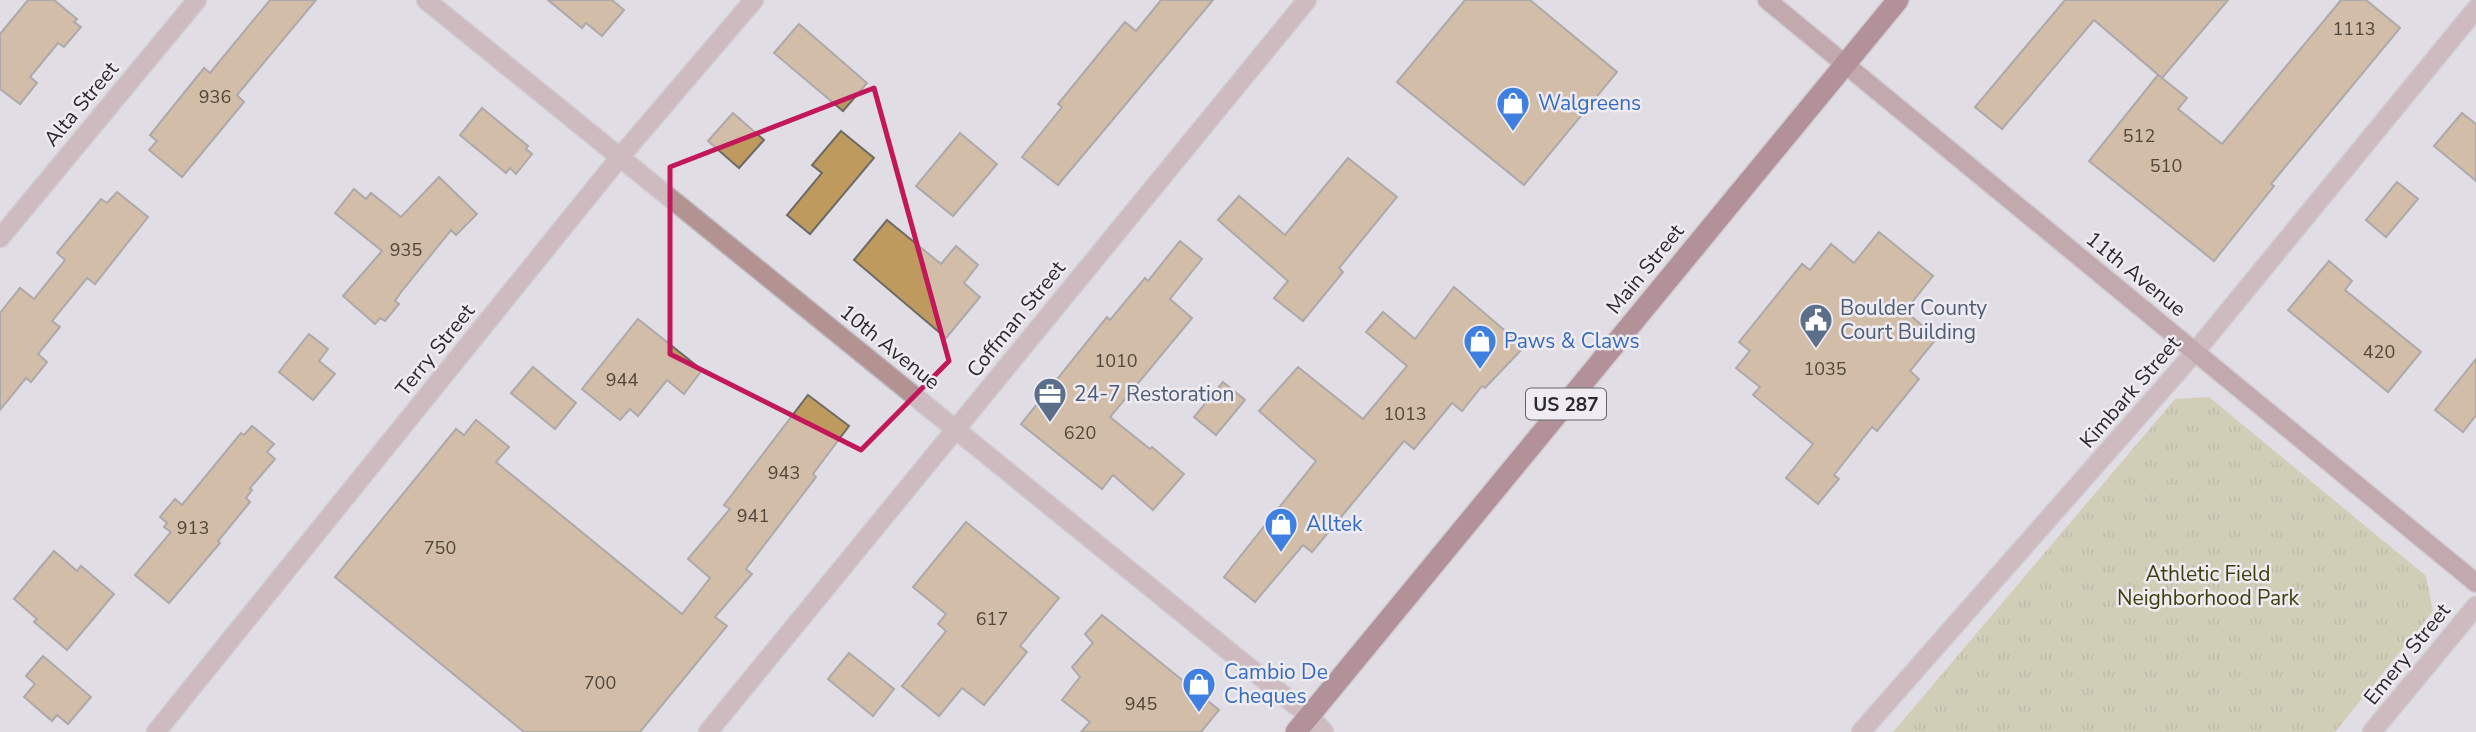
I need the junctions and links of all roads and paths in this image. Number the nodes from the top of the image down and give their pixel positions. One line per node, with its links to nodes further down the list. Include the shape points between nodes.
1 (197, 0): 10 (street, Alta Street)
2 (426, 0): 9 (street, 10th Avenue)
3 (754, 0): 9 (street, Terry Street)
4 (1307, 0): 12 (street, Coffman Street)
5 (1767, 0): 8 (street, 11th Avenue)
6 (1898, 0): 8 (highway, Main Street / US 287)
7 (2476, 9): 11 (street, Kimbark Street)
8 (1845, 64): 11 (street, 11th Avenue); 15 (highway, Main Street / US 287)
9 (620, 157): 12 (street, 10th Avenue); 16 (street, Terry Street)
10 (0, 238)
11 (2196, 352): 13 (street, 11th Avenue); 19 (street, Kimbark Street)
12 (956, 430): 15 (street, 10th Avenue); 17 (street, Coffman Street)
13 (2476, 583)
14 (2476, 606): 20 (street, Emery Street)
15 (1303, 724): 18 (street, 10th Avenue)
16 (156, 732)
17 (708, 732)
18 (1324, 732)
19 (1861, 732)
20 (2372, 732)

